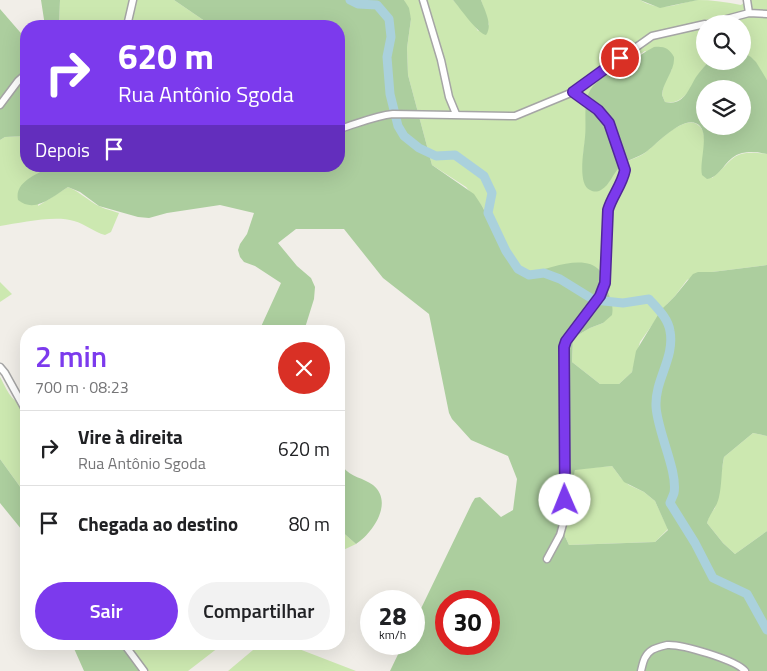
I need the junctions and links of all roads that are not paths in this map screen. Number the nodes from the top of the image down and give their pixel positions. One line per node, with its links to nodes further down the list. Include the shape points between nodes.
1 (133, 0): 7 (street)
2 (423, 0): 12 (street)
3 (747, 0): 4 (street)
4 (749, 13): 5 (street); 6 (street)
5 (767, 14)
6 (741, 15)
7 (128, 20)
8 (696, 26): 10 (street, via 652,36)
9 (20, 79): 11 (street)
10 (573, 92): 12 (street, via 515,116); 16 (street, via 598,110 609,123 625,170 608,210 605,283 600,296 566,341 565,518)
11 (0, 105)
12 (456, 114): 13 (street, via 379,116)
13 (345, 127)
14 (0, 367): 15 (street)
15 (20, 401)
16 (547, 559)
17 (128, 650): 18 (street)
18 (144, 671)
19 (641, 671): 20 (street, via 644,658 652,650 666,645 702,652 740,666)
20 (745, 671)

